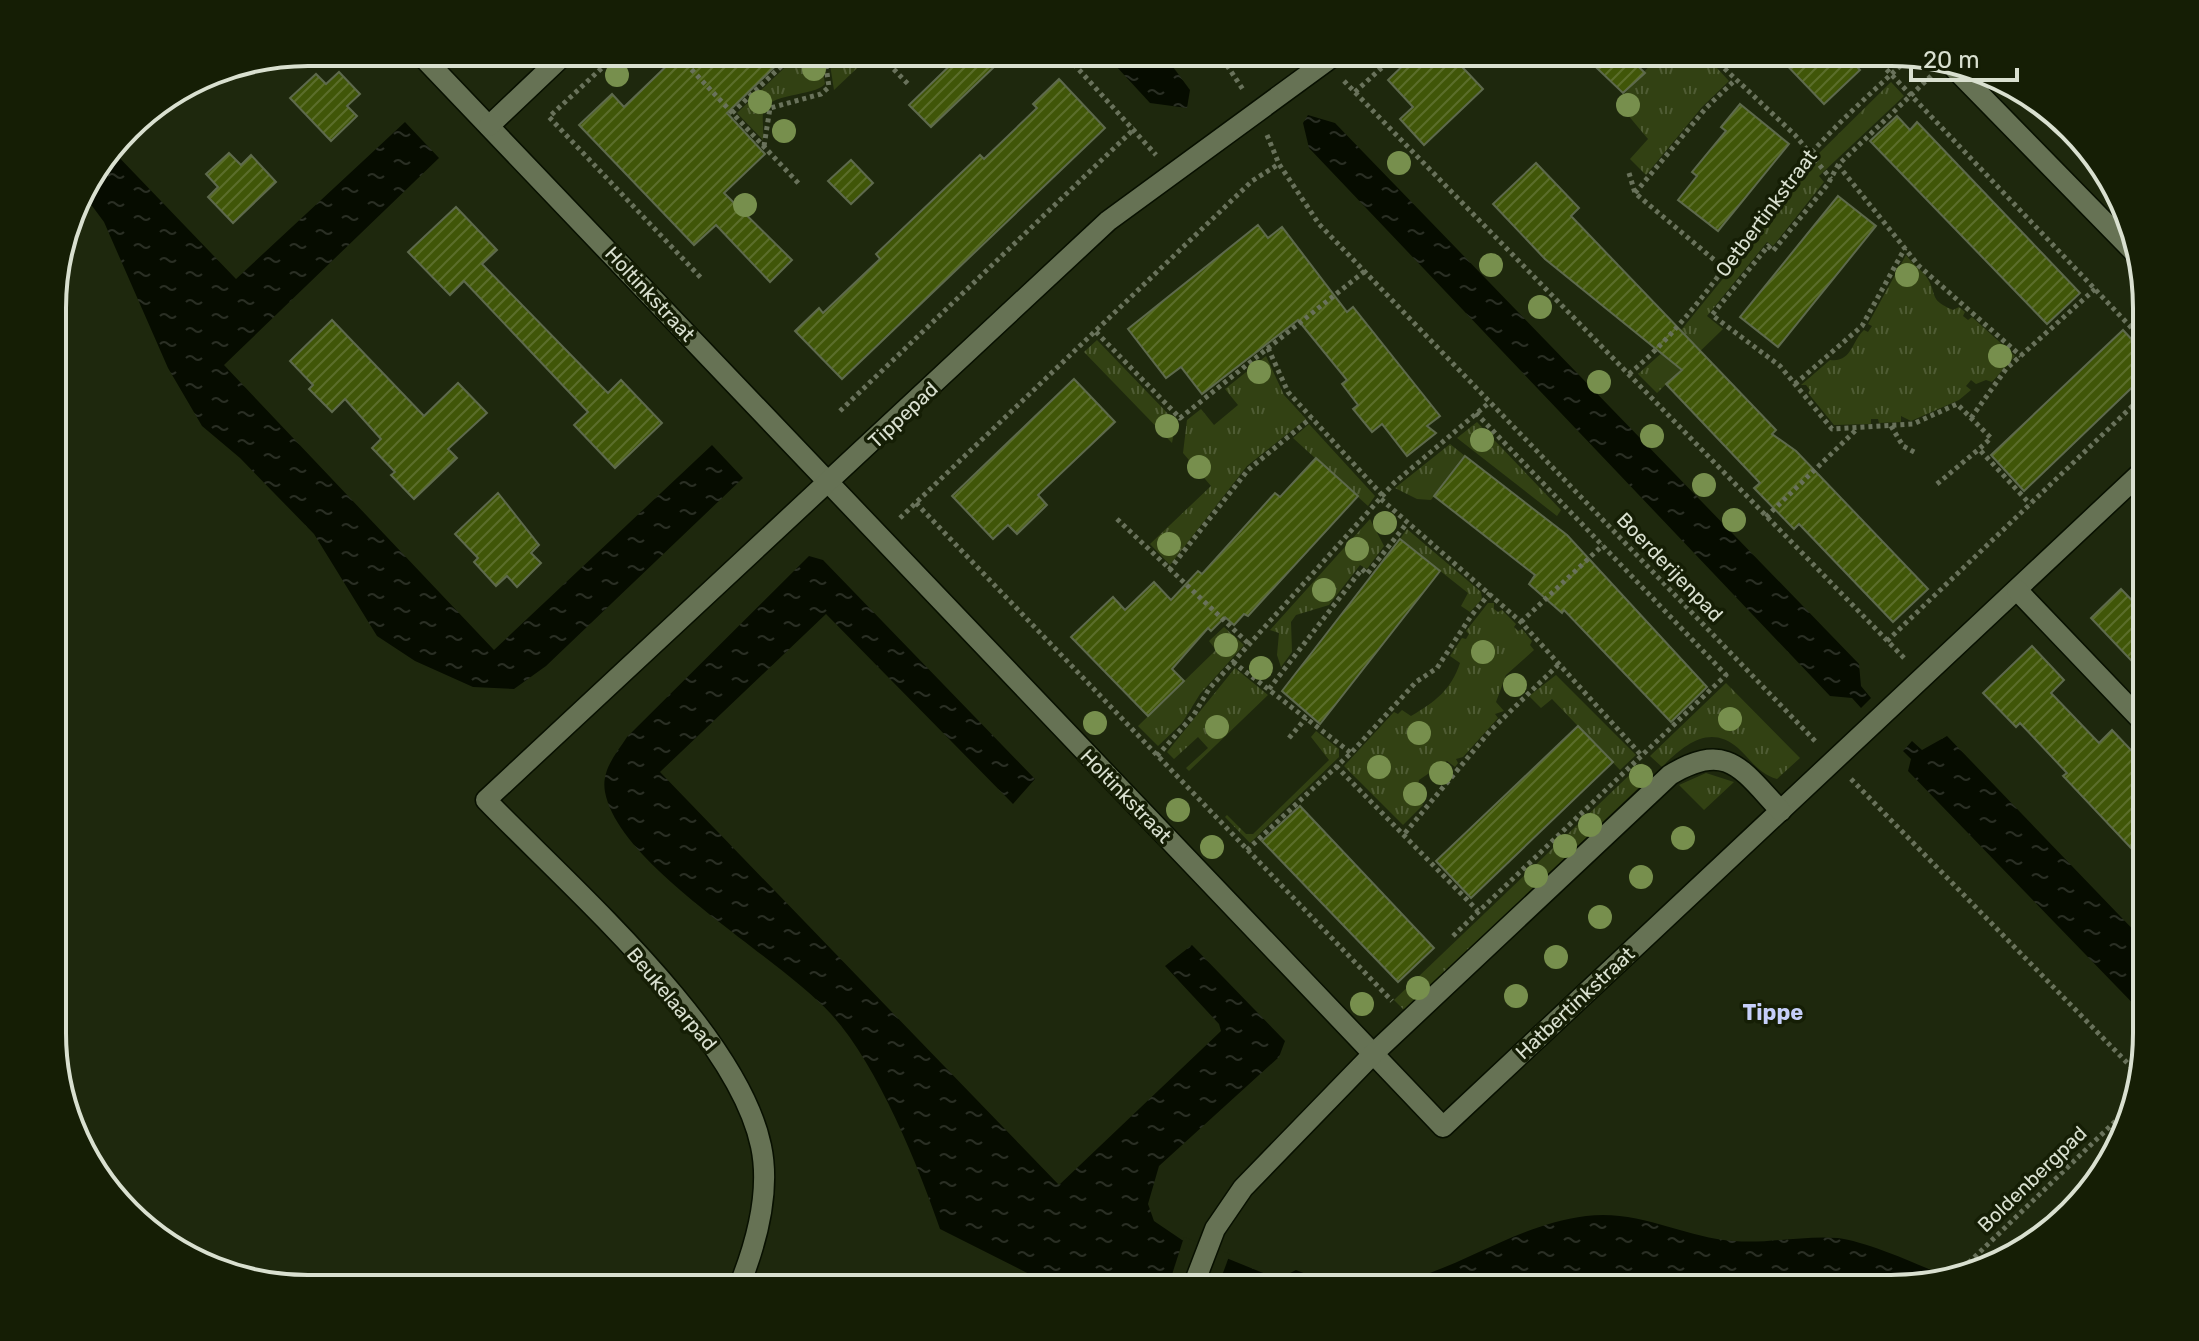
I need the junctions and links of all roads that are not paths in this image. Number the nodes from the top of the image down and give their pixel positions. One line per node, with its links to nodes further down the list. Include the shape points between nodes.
1 (431, 66): 5 (street, Holtinkstraat)
2 (552, 66): 5 (street)
3 (1320, 66): 8 (street, Tippepad, via 1108,221)
4 (1963, 77): 6 (street)
5 (489, 126): 8 (street, Holtinkstraat)
6 (2123, 240)
7 (2132, 481): 9 (street)
8 (828, 485): 11 (street, Tippepad); 13 (street, Holtinkstraat)
9 (2017, 590): 10 (street); 12 (street, Hatbertinkstraat)
10 (2132, 710)
11 (486, 800): 15 (street, Beukelaarpad, via 663,982 710,1040 740,1092 761,1146 763,1201)
12 (1781, 811): 13 (street, via 1743,770 1725,759 1695,760 1665,780); 13 (street, Hatbertinkstraat, via 1443,1127)
13 (1374, 1053): 14 (street, via 1243,1188 1215,1229)
14 (1198, 1274)
15 (744, 1275)

